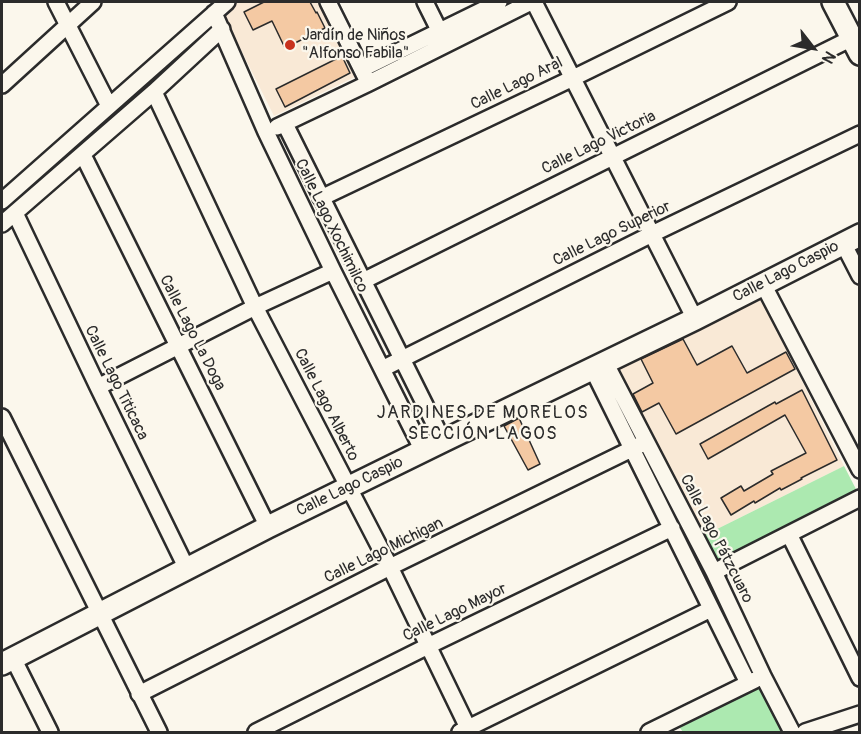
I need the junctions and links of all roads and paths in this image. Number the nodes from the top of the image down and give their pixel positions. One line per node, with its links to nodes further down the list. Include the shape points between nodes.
1 (56, 2): 11 (street)
2 (93, 2): 11 (street)
3 (227, 2): 10 (street)
4 (328, 2): 15 (street)
5 (425, 2): 13 (street)
6 (499, 2): 13 (street)
7 (532, 2): 16 (street); 18 (street)
8 (728, 2): 16 (street, Calle Lago Aral)
9 (833, 2): 14 (street)
10 (214, 13): 12 (street, Calle Lago Xochimilco); 20 (street)
11 (68, 24): 17 (street); 20 (street)
12 (222, 30): 19 (street); 22 (street, Calle Lago Xochimilco)
13 (439, 30): 15 (street)
14 (856, 46): 26 (street, Calle Lago Victoria)
15 (362, 69): 18 (street)
16 (573, 78): 26 (street); 28 (street, Calle Lago Aral)
17 (2, 84)
18 (369, 84): 21 (street)
19 (154, 92): 25 (street); 38 (street, Calle Lago Alberto)
20 (109, 106): 24 (street)
21 (285, 124): 22 (street); 28 (street, Calle Lago Xochimilco)
22 (266, 132): 34 (street, Calle Lago Xochimilco)
23 (860, 134): 32 (street, Calle Lago Superior)
24 (55, 154): 27 (street); 29 (street)
25 (83, 155): 27 (street); 40 (street, Calle Lago La Doga)
26 (613, 156): 32 (street); 36 (street, Calle Lago Victoria)
27 (65, 170): 30 (street)
28 (321, 198): 36 (street, Calle Lago Xochimilco)
29 (2, 201)
30 (15, 213): 31 (street); 44 (street, Calle Lago Titicaca)
31 (2, 224)
32 (652, 234): 39 (street); 41 (street, Calle Lago Superior)
33 (851, 239): 35 (street); 37 (street, Calle Lago Caspio)
34 (333, 271): 38 (street); 43 (street, Calle Lago Xochimilco)
35 (860, 276)
36 (363, 281): 41 (street, Calle Lago Xochimilco)
37 (763, 284): 39 (street, Calle Lago Caspio); 49 (street)
38 (255, 307): 40 (street); 51 (street, Calle Lago Alberto)
39 (695, 319): 42 (street, Calle Lago Caspio)
40 (179, 346): 44 (street); 54 (street, Calle Lago La Doga)
41 (402, 358): 43 (street, Calle Lago Superior); 46 (street, Calle Lago Xochimilco)
42 (598, 365): 46 (street, Calle Lago Caspio); 47 (street, Calle Lago Pátzcuaro)
43 (382, 369): 48 (street, Calle Lago Xochimilco)
44 (98, 387): 58 (street, Calle Lago Titicaca)
45 (2, 417): 61 (street)
46 (443, 441): 48 (street, Calle Lago Caspio)
47 (639, 445): 50 (street, Calle Lago Pátzcuaro); 52 (street, Calle Lago Pátzcuaro); 57 (street, Calle Lago Michigan)
48 (423, 451): 51 (street, Calle Lago Caspio)
49 (860, 470)
50 (667, 483): 52 (street); 59 (street, Calle Lago Pátzcuaro)
51 (349, 489): 54 (street, Calle Lago Caspio); 57 (street, Calle Lago Alberto)
52 (653, 490): 55 (street, Calle Lago Pátzcuaro)
53 (860, 498): 56 (street)
54 (268, 527): 58 (street, Calle Lago Caspio)
55 (672, 528): 60 (street, Calle Lago Pátzcuaro); 62 (street, Calle Lago Mayor)
56 (789, 534): 59 (street); 65 (street)
57 (390, 567): 62 (street, Calle Lago Alberto); 67 (street, Calle Lago Michigan)
58 (187, 569): 61 (street, Calle Lago Caspio)
59 (714, 572): 64 (street, Calle Lago Pátzcuaro)
60 (711, 609): 66 (street, Calle Lago Pátzcuaro); 69 (street)
61 (100, 613): 63 (street, Calle Lago Caspio); 67 (street)
62 (428, 646): 69 (street, Calle Lago Alberto); 73 (street, Calle Lago Mayor)
63 (7, 661): 71 (street)
64 (763, 676): 66 (street); 74 (street, Calle Lago Pátzcuaro)
65 (860, 678)
66 (748, 683): 70 (street)
67 (139, 694): 72 (street)
68 (860, 714): 75 (street)
69 (466, 731)
70 (656, 731)
71 (50, 732)
72 (159, 732)
73 (255, 732)
74 (792, 732)
75 (805, 732)

